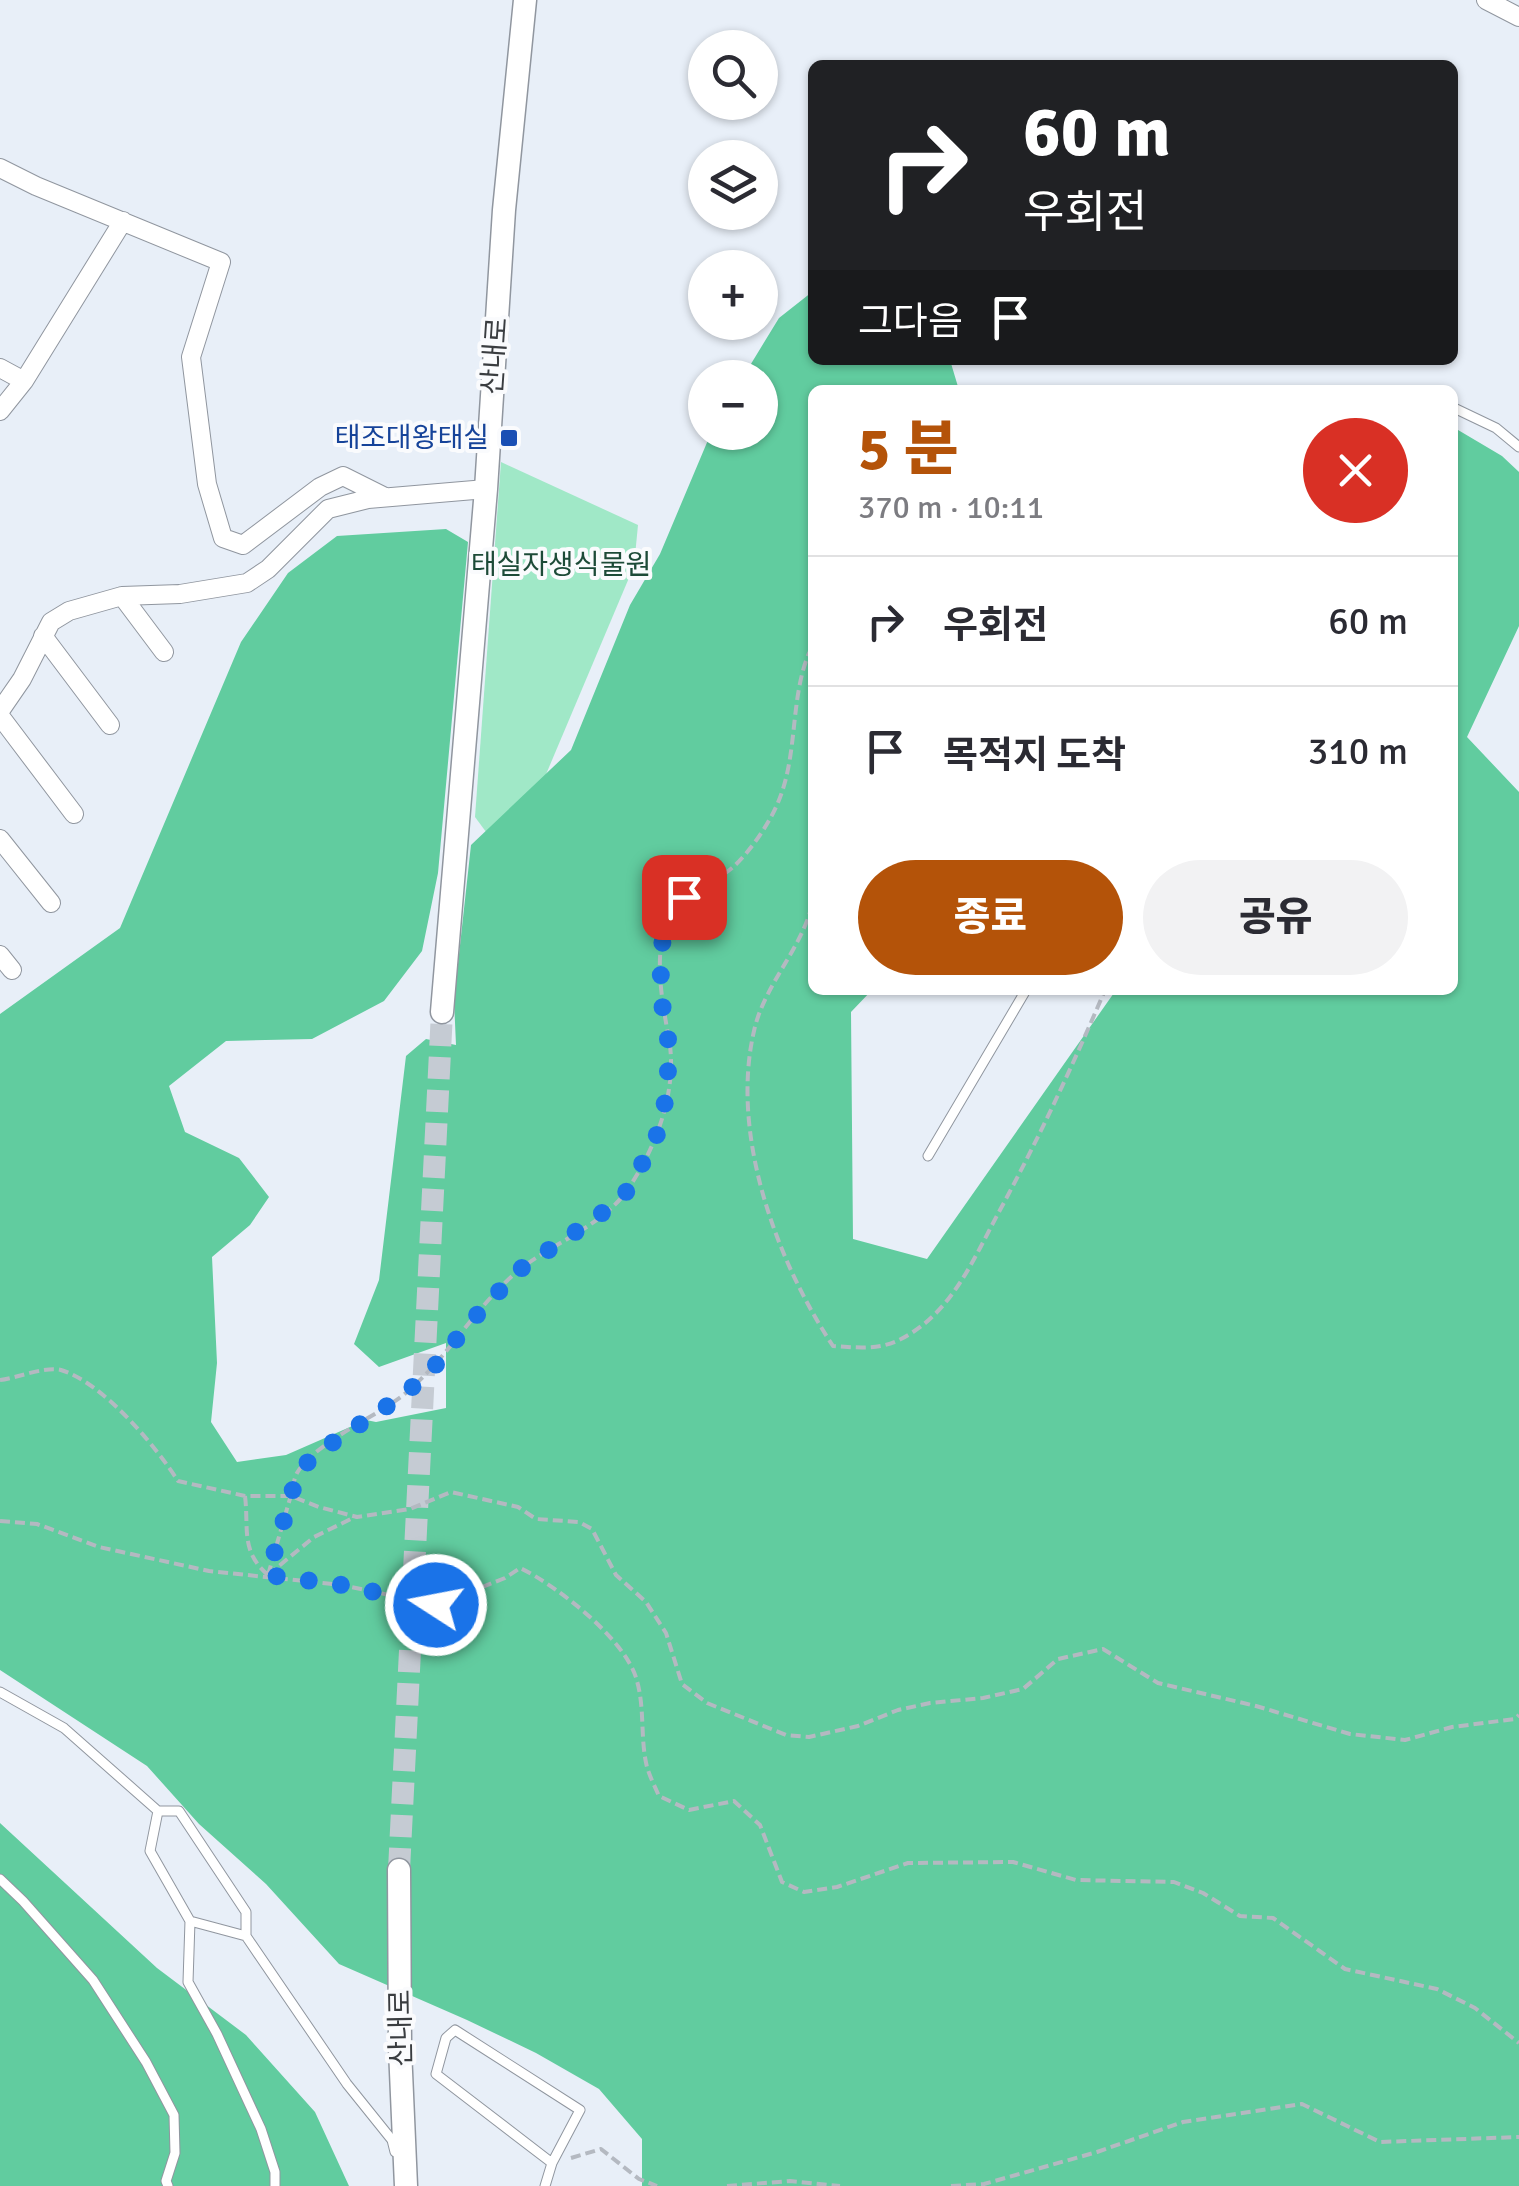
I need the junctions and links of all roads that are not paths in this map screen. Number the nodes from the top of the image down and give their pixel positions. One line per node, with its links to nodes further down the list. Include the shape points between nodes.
1 (525, 0): 11 (street, 산내로)
2 (1486, 0): 3 (street)
3 (1519, 17)
4 (0, 168): 5 (street)
5 (123, 220): 7 (street); 12 (street, via 221,262 190,357 207,484 224,538 243,544 343,476)
6 (0, 368): 7 (street)
7 (24, 380): 9 (street)
8 (1458, 410): 10 (lane)
9 (0, 412)
10 (1519, 447)
11 (486, 489): 12 (street); 24 (street, 산내로)
12 (386, 497): 13 (street, via 328,509 247,583)
13 (122, 596): 14 (street, via 69,611); 15 (street)
14 (43, 636): 16 (street); 17 (street)
15 (164, 652)
16 (0, 713): 18 (street)
17 (110, 725)
18 (74, 814)
19 (0, 839): 20 (street)
20 (50, 903)
21 (0, 955): 22 (street)
22 (12, 970)
23 (1023, 995): 25 (lane)
24 (442, 1012)
25 (928, 1156)
26 (0, 1692): 27 (lane, via 64,1728)
27 (158, 1811): 30 (lane, via 150,1851); 31 (lane, via 179,1812 246,1912)
28 (399, 1870): 35 (street, 산내로)
29 (0, 1879): 33 (lane, via 93,1980 146,2062 174,2115)
30 (190, 1921): 31 (lane); 34 (lane, via 188,1982 261,2130)
31 (246, 1936): 35 (lane, via 392,2140)
32 (552, 2163): 32 (lane, via 580,2110 455,2030 446,2038 436,2074); 36 (lane)
33 (168, 2186)
34 (275, 2186)
35 (405, 2186)
36 (545, 2186)

